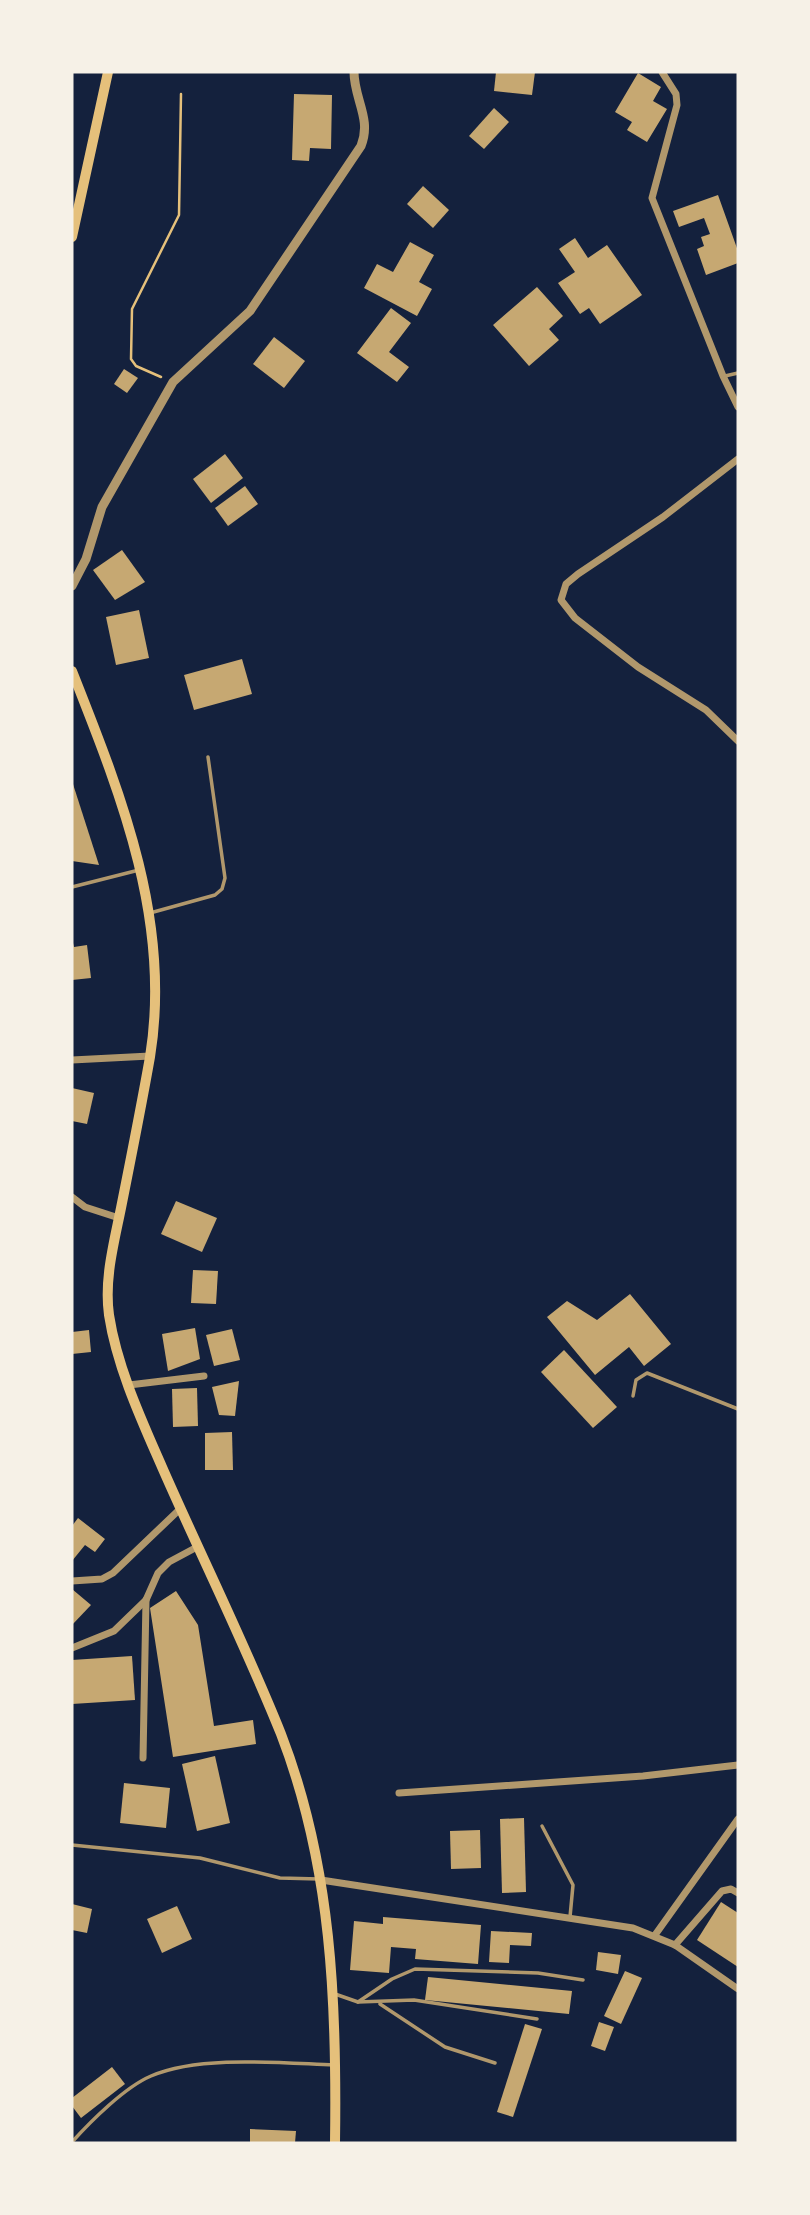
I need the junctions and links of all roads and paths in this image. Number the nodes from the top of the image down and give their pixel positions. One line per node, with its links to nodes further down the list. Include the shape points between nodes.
1 (108, 72): 5 (main road)
2 (354, 72): 8 (street, via 366,132 356,155 250,311)
3 (662, 72): 7 (street, via 676,94 677,105 652,198)
4 (181, 94): 8 (path, via 179,215 132,309 131,359 136,366)
5 (72, 237)
6 (738, 373): 7 (lane)
7 (723, 376): 9 (street)
8 (173, 382): 11 (street, via 102,507 86,559)
9 (738, 407)
10 (738, 458): 13 (street, via 663,517 578,574 566,584 561,600 575,618 638,667 706,710)
11 (72, 586)
12 (72, 671): 15 (main road)
13 (738, 741)
14 (208, 757): 17 (lane, via 225,878 222,888 215,895)
15 (141, 870): 16 (lane); 17 (main road)
16 (72, 887)
17 (150, 913): 18 (main road, via 157,996)
18 (150, 1056): 19 (street); 21 (main road)
19 (72, 1060)
20 (72, 1197): 21 (street)
21 (119, 1218): 23 (main road, via 109,1268 108,1310)
22 (204, 1376): 23 (street)
23 (129, 1385): 26 (main road)
24 (633, 1396): 25 (lane, via 636,1380 647,1373)
25 (738, 1409)
26 (180, 1508): 27 (main road); 28 (street, via 113,1573 102,1579)
27 (197, 1546): 29 (street, via 158,1573); 37 (main road, via 281,1734)
28 (72, 1581)
29 (146, 1600): 30 (street, via 114,1631); 31 (street)
30 (72, 1648)
31 (143, 1758)
32 (738, 1765): 33 (street)
33 (399, 1793)
34 (738, 1819): 40 (street)
35 (542, 1826): 39 (lane, via 573,1885)
36 (72, 1845): 37 (lane, via 200,1858 280,1878)
37 (321, 1880): 39 (street); 44 (main road)
38 (738, 1893): 41 (street, via 722,1891)
39 (570, 1917): 40 (street)
40 (655, 1935): 41 (street)
41 (675, 1945): 43 (street)
42 (583, 1980): 45 (lane, via 538,1973 415,1969)
43 (738, 1989)
44 (334, 1993): 45 (lane); 49 (main road)
45 (358, 2003): 46 (lane)
46 (380, 2004): 47 (lane, via 414,2000); 48 (lane, via 445,2047)
47 (537, 2019)
48 (495, 2063)
49 (336, 2065): 50 (lane, via 208,2065 153,2075 136,2083); 51 (main road)
50 (72, 2141)
51 (335, 2143)

